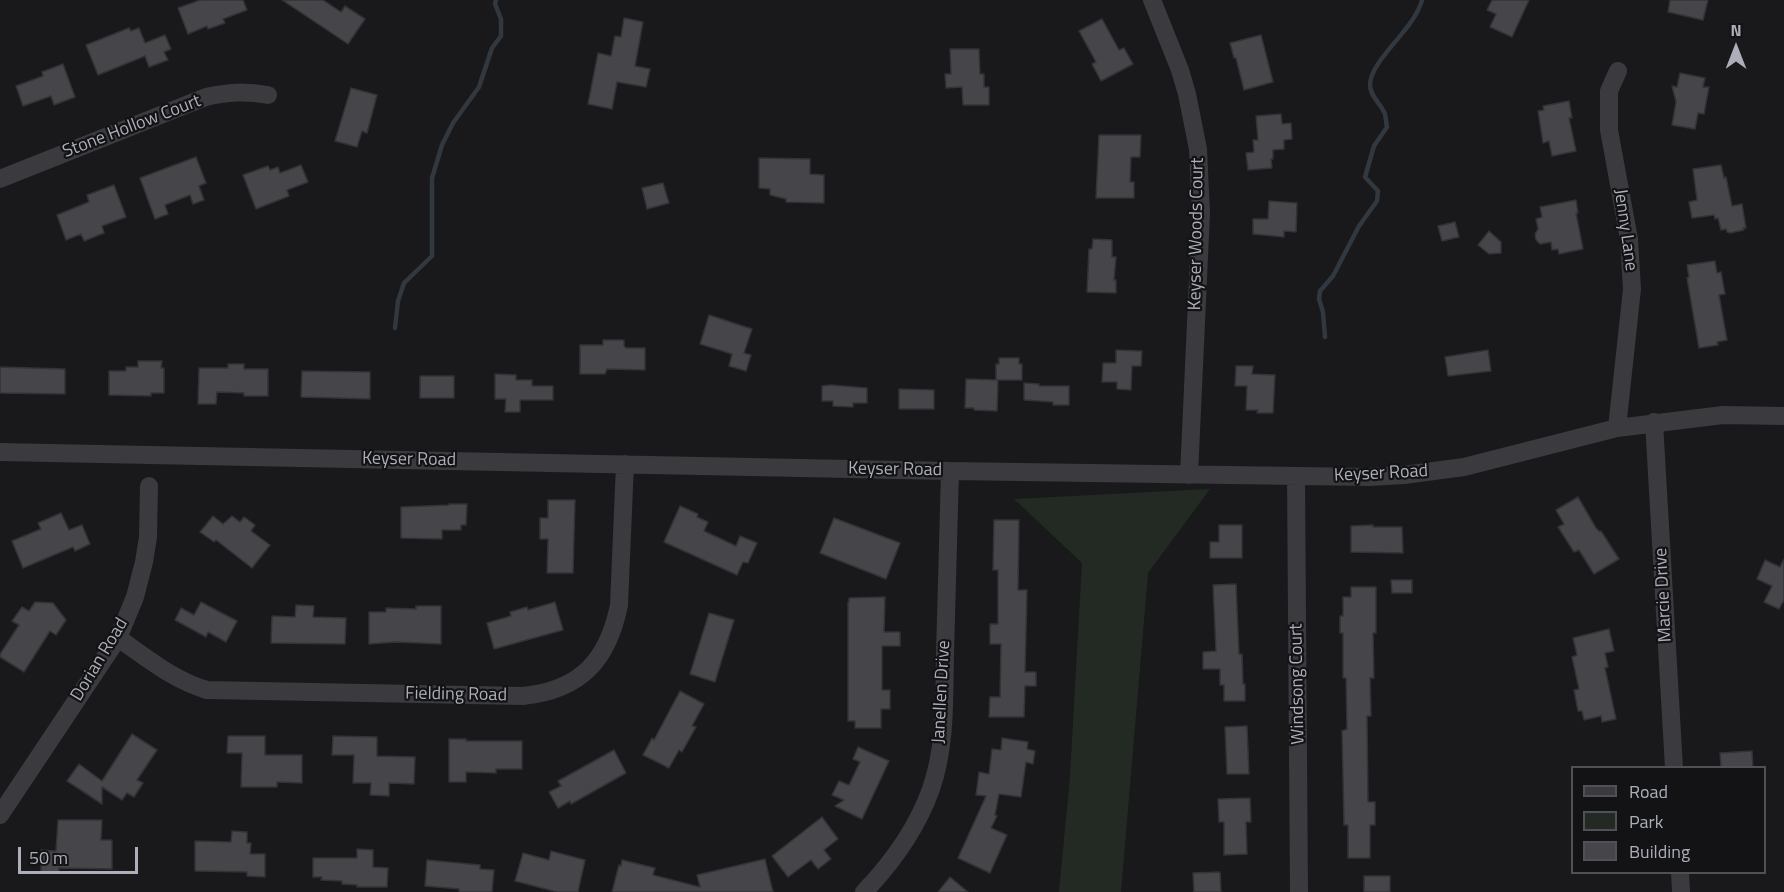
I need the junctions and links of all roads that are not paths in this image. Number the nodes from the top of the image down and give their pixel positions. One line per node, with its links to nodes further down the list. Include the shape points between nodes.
1 (1152, 0): 11 (street, Keyser Woods Court, via 1180,70 1198,149 1201,213)
2 (1617, 71): 7 (street, Jenny Lane, via 1609,91 1609,130 1629,239 1632,289)
3 (268, 95): 4 (street, Stone Hollow Court, via 237,92 206,97)
4 (0, 179)
5 (1784, 416): 6 (street, Keyser Road, via 1723,415)
6 (1654, 422): 7 (street, Keyser Road); 15 (street, Marcie Drive)
7 (1617, 428): 12 (street, Keyser Road, via 1496,460 1435,471 1369,477)
8 (0, 452): 9 (street, Keyser Road)
9 (625, 464): 10 (street, Keyser Road); 14 (street, Fielding Road, via 615,625 609,642 592,666 555,690 523,696 207,690 171,675)
10 (950, 471): 11 (street, Keyser Road); 18 (street, Janellen Drive, via 943,719 937,766 918,819 900,849)
11 (1189, 475): 12 (street, Keyser Road)
12 (1296, 476): 19 (street, Windsong Court)
13 (149, 486): 14 (street, Dorian Road, via 144,562)
14 (118, 638): 16 (street, Dorian Road)
15 (1674, 766)
16 (0, 815)
17 (1680, 874): 20 (street)
18 (864, 892)
19 (1299, 892)
20 (1681, 892)

